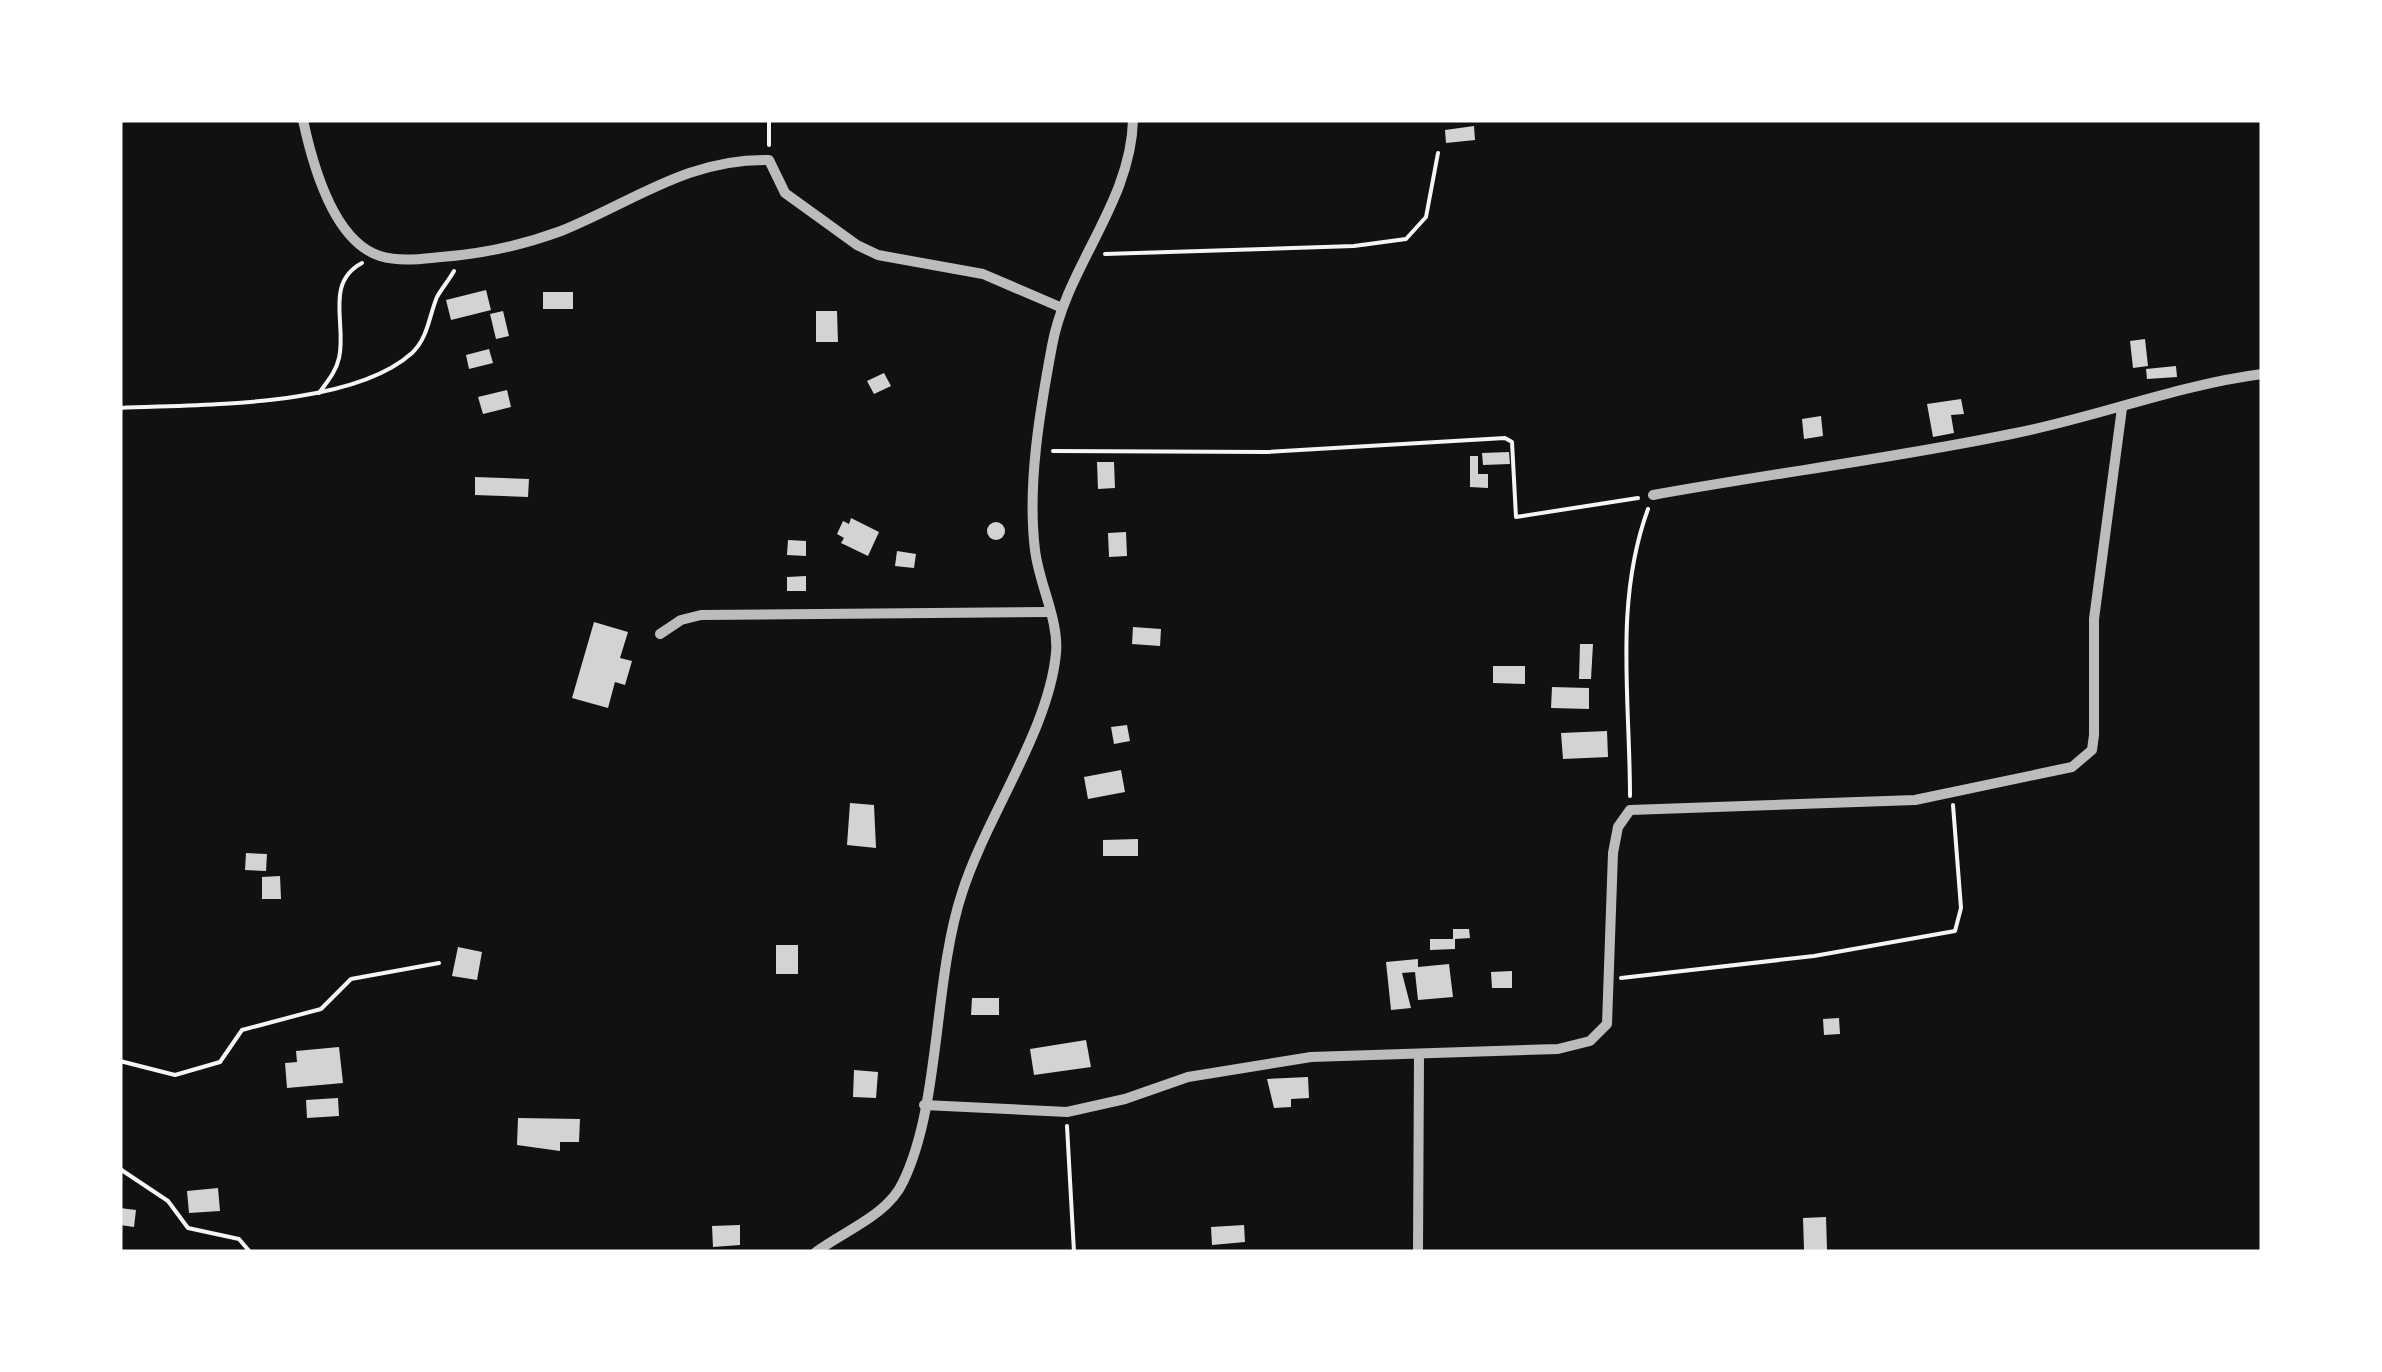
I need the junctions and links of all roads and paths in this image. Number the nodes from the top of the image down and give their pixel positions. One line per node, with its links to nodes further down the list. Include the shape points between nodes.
1 (303, 120): 6 (street, via 320,185 336,215)
2 (769, 120): 5 (path)
3 (1134, 120): 8 (street, via 1128,161)
4 (1438, 153): 8 (path, via 1426,216 1406,239)
5 (769, 160): 7 (street, via 728,159 684,172 558,232); 9 (street, via 785,193 857,246 983,274)
6 (376, 255): 7 (street); 11 (path, via 343,280 340,356)
7 (466, 255): 11 (path, via 413,352)
8 (1090, 255): 9 (street)
9 (1060, 307): 14 (street)
10 (2262, 374): 13 (street, via 2174,389)
11 (316, 396): 12 (path)
12 (120, 408)
13 (2122, 408): 15 (street, via 1944,447); 18 (street, via 2094,619 2092,750 2072,766)
14 (1038, 451): 15 (path, via 1267,452 1488,440 1512,442 1516,517); 16 (street, via 1034,540)
15 (1653, 495): 19 (path, via 1634,548 1625,673)
16 (1048, 612): 17 (street, via 701,615); 24 (street, via 1056,637 1051,678 962,890)
17 (660, 634)
18 (1952, 792): 19 (street, via 1874,804); 21 (path, via 1961,908 1955,931 1814,956)
19 (1630, 810): 21 (street, via 1613,853)
20 (439, 963): 23 (path, via 351,979 320,1009 242,1030 220,1062 175,1075)
21 (1612, 979): 22 (street, via 1608,1024 1590,1041 1558,1049)
22 (1418, 1056): 25 (street, via 1311,1057 1188,1078); 30 (street)
23 (120, 1061)
24 (924, 1105): 25 (street); 28 (street, via 912,1162 893,1198)
25 (1066, 1112): 29 (path)
26 (120, 1170): 27 (path, via 168,1201 188,1228 240,1239)
27 (250, 1252)
28 (816, 1252)
29 (1074, 1252)
30 (1418, 1252)

